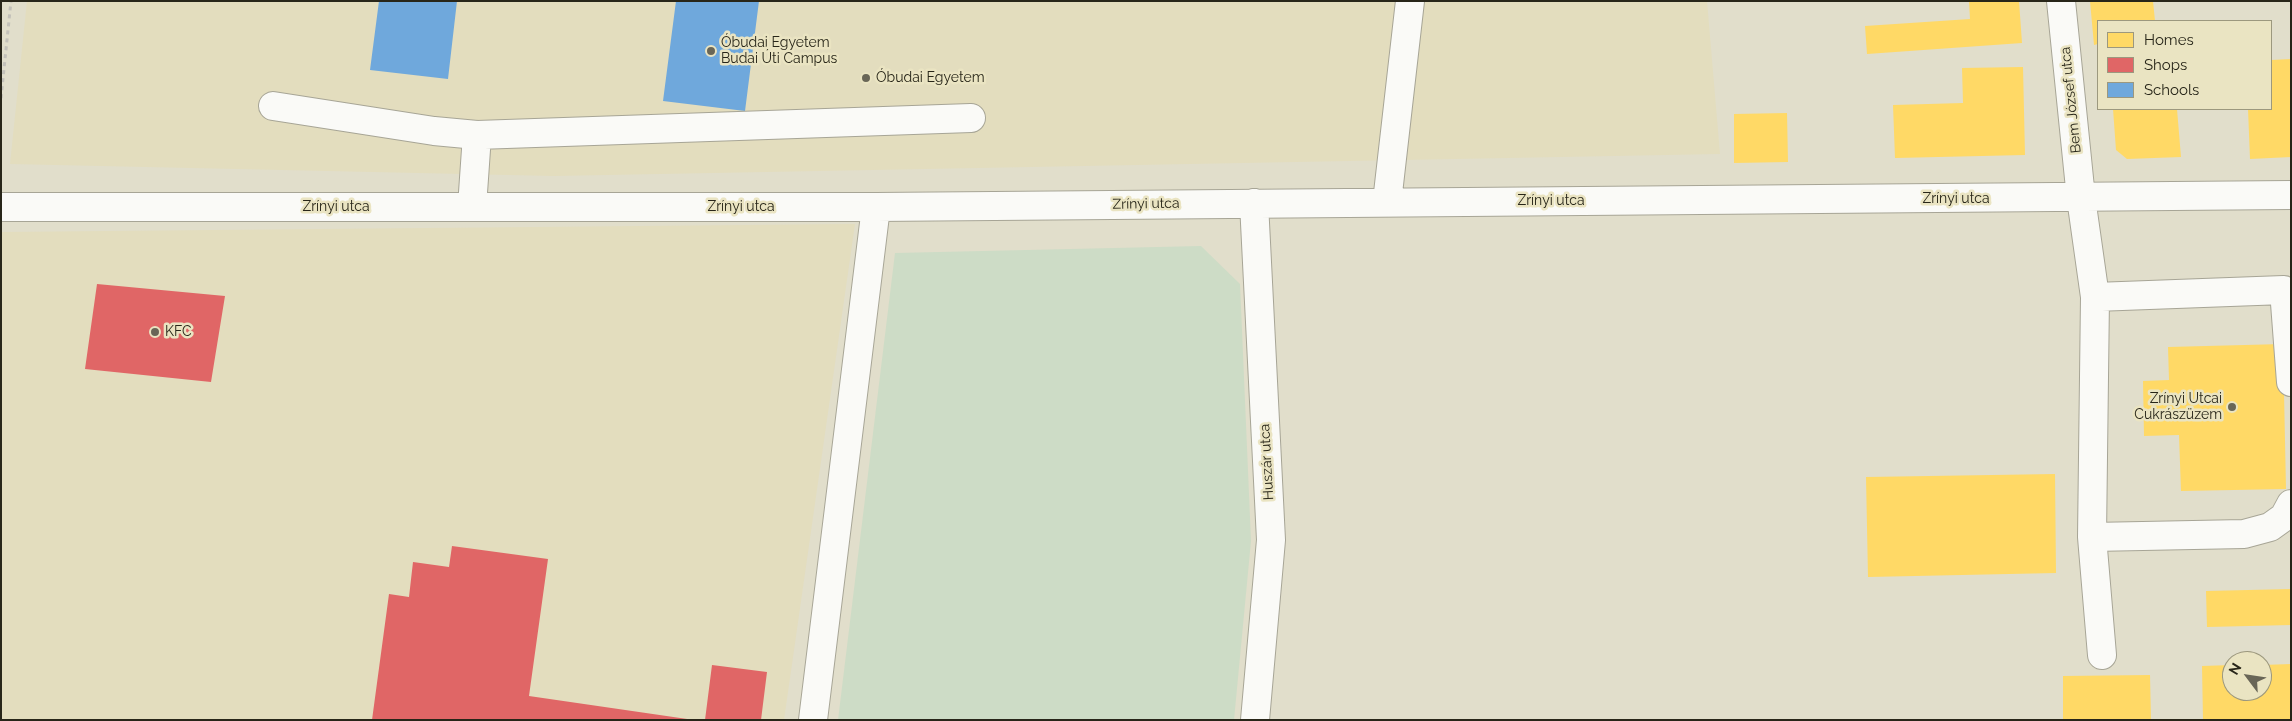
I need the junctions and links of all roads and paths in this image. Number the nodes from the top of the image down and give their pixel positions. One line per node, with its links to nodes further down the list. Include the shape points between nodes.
1 (12, 1): 4 (path)
2 (1410, 1): 10 (street)
3 (2061, 1): 9 (street, Bem József utca)
4 (1, 98)
5 (273, 106): 7 (street, via 434,131)
6 (971, 118): 7 (street)
7 (477, 134): 13 (street)
8 (2291, 195): 9 (street, Zrínyi utca)
9 (2081, 198): 10 (street, Zrínyi utca); 15 (street, Bem József utca)
10 (1387, 202): 11 (street, Zrínyi utca)
11 (1254, 203): 14 (street, Zrínyi utca); 21 (street, Huszár utca, via 1271,540)
12 (1, 207): 13 (street, Zrínyi utca)
13 (472, 207): 14 (street, Zrínyi utca)
14 (876, 207): 20 (street)
15 (2095, 297): 16 (street, via 2284,290); 18 (street, Bem József utca)
16 (2291, 382)
17 (2291, 504): 18 (street, via 2284,517 2270,527 2244,534)
18 (2092, 537): 19 (street, Bem József utca)
19 (2102, 655)
20 (813, 720)
21 (1255, 720)

